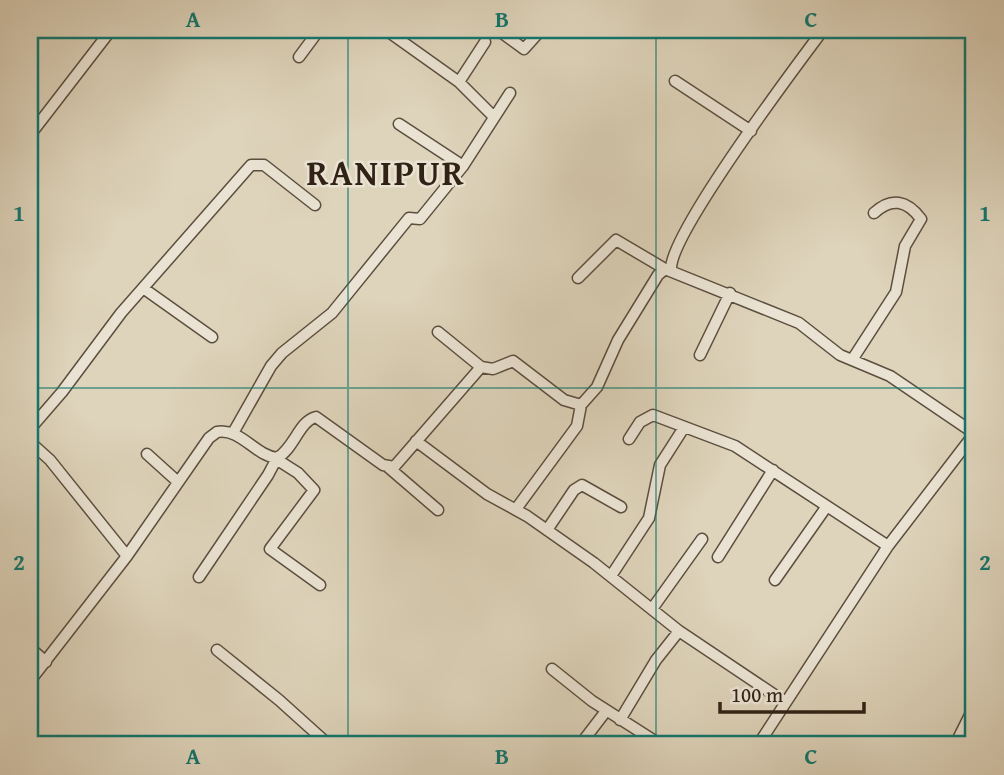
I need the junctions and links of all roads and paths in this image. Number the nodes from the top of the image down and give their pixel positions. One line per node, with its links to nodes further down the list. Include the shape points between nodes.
1 (111, 30): 15 (street)
2 (319, 30): 8 (street)
3 (386, 30): 10 (street)
4 (498, 30): 5 (street, via 524,49)
5 (541, 30)
6 (824, 30): 14 (street)
7 (485, 42): 10 (street)
8 (299, 57)
9 (675, 81): 14 (street)
10 (459, 82): 12 (street)
11 (510, 93): 12 (street)
12 (494, 117): 16 (street)
13 (398, 124): 16 (street)
14 (751, 131): 19 (street, via 687,228)
15 (30, 135)
16 (463, 166): 31 (street, via 437,203 420,219 409,218 332,313 282,353)
17 (315, 205): 21 (street, via 264,165 251,165)
18 (874, 213): 26 (street, via 894,202 921,219 905,246 896,292)
19 (668, 269): 20 (street, via 616,240); 22 (street); 28 (street, via 658,275 618,340 597,387)
20 (579, 278)
21 (143, 288): 24 (street); 29 (street)
22 (730, 293): 25 (street); 26 (street, via 808,328)
23 (438, 332): 27 (street)
24 (212, 337)
25 (700, 355)
26 (852, 360): 32 (street, via 890,376)
27 (481, 367): 28 (street, via 519,363 564,400); 34 (street)
28 (581, 405): 43 (street, via 578,426)
29 (30, 429)
30 (683, 429): 33 (street, via 648,416); 39 (street, via 735,446); 51 (street, via 660,465 649,517)
31 (233, 433): 37 (street, via 267,457); 40 (street, via 217,432 209,438)
32 (974, 433): 47 (street)
33 (629, 439)
34 (416, 441): 38 (street, via 398,463); 43 (street, via 487,494)
35 (30, 443): 48 (street, via 50,460)
36 (147, 454): 40 (street)
37 (276, 458): 38 (street, via 316,417); 50 (street); 53 (street, via 314,490 270,549)
38 (388, 467): 44 (street)
39 (773, 470): 41 (street); 49 (street)
40 (178, 482): 48 (street)
41 (827, 506): 47 (street); 52 (street)
42 (621, 507): 45 (street, via 582,485)
43 (516, 509): 45 (street)
44 (438, 510)
45 (547, 530): 51 (street)
46 (702, 539): 54 (street)
47 (888, 546): 61 (street)
48 (127, 556): 58 (street)
49 (718, 557)
50 (199, 576)
51 (611, 576): 54 (street)
52 (775, 580)
53 (320, 585)
54 (652, 609): 55 (street)
55 (679, 631): 61 (street); 64 (street)
56 (30, 648): 58 (street)
57 (218, 650): 66 (street)
58 (46, 662): 60 (street)
59 (552, 668): 63 (street)
60 (30, 681)
61 (785, 702): 69 (street)
62 (974, 707): 65 (street)
63 (606, 711): 64 (street); 67 (street)
64 (620, 720): 68 (street)
65 (958, 744)
66 (329, 745)
67 (580, 745)
68 (662, 745)
69 (758, 745)

